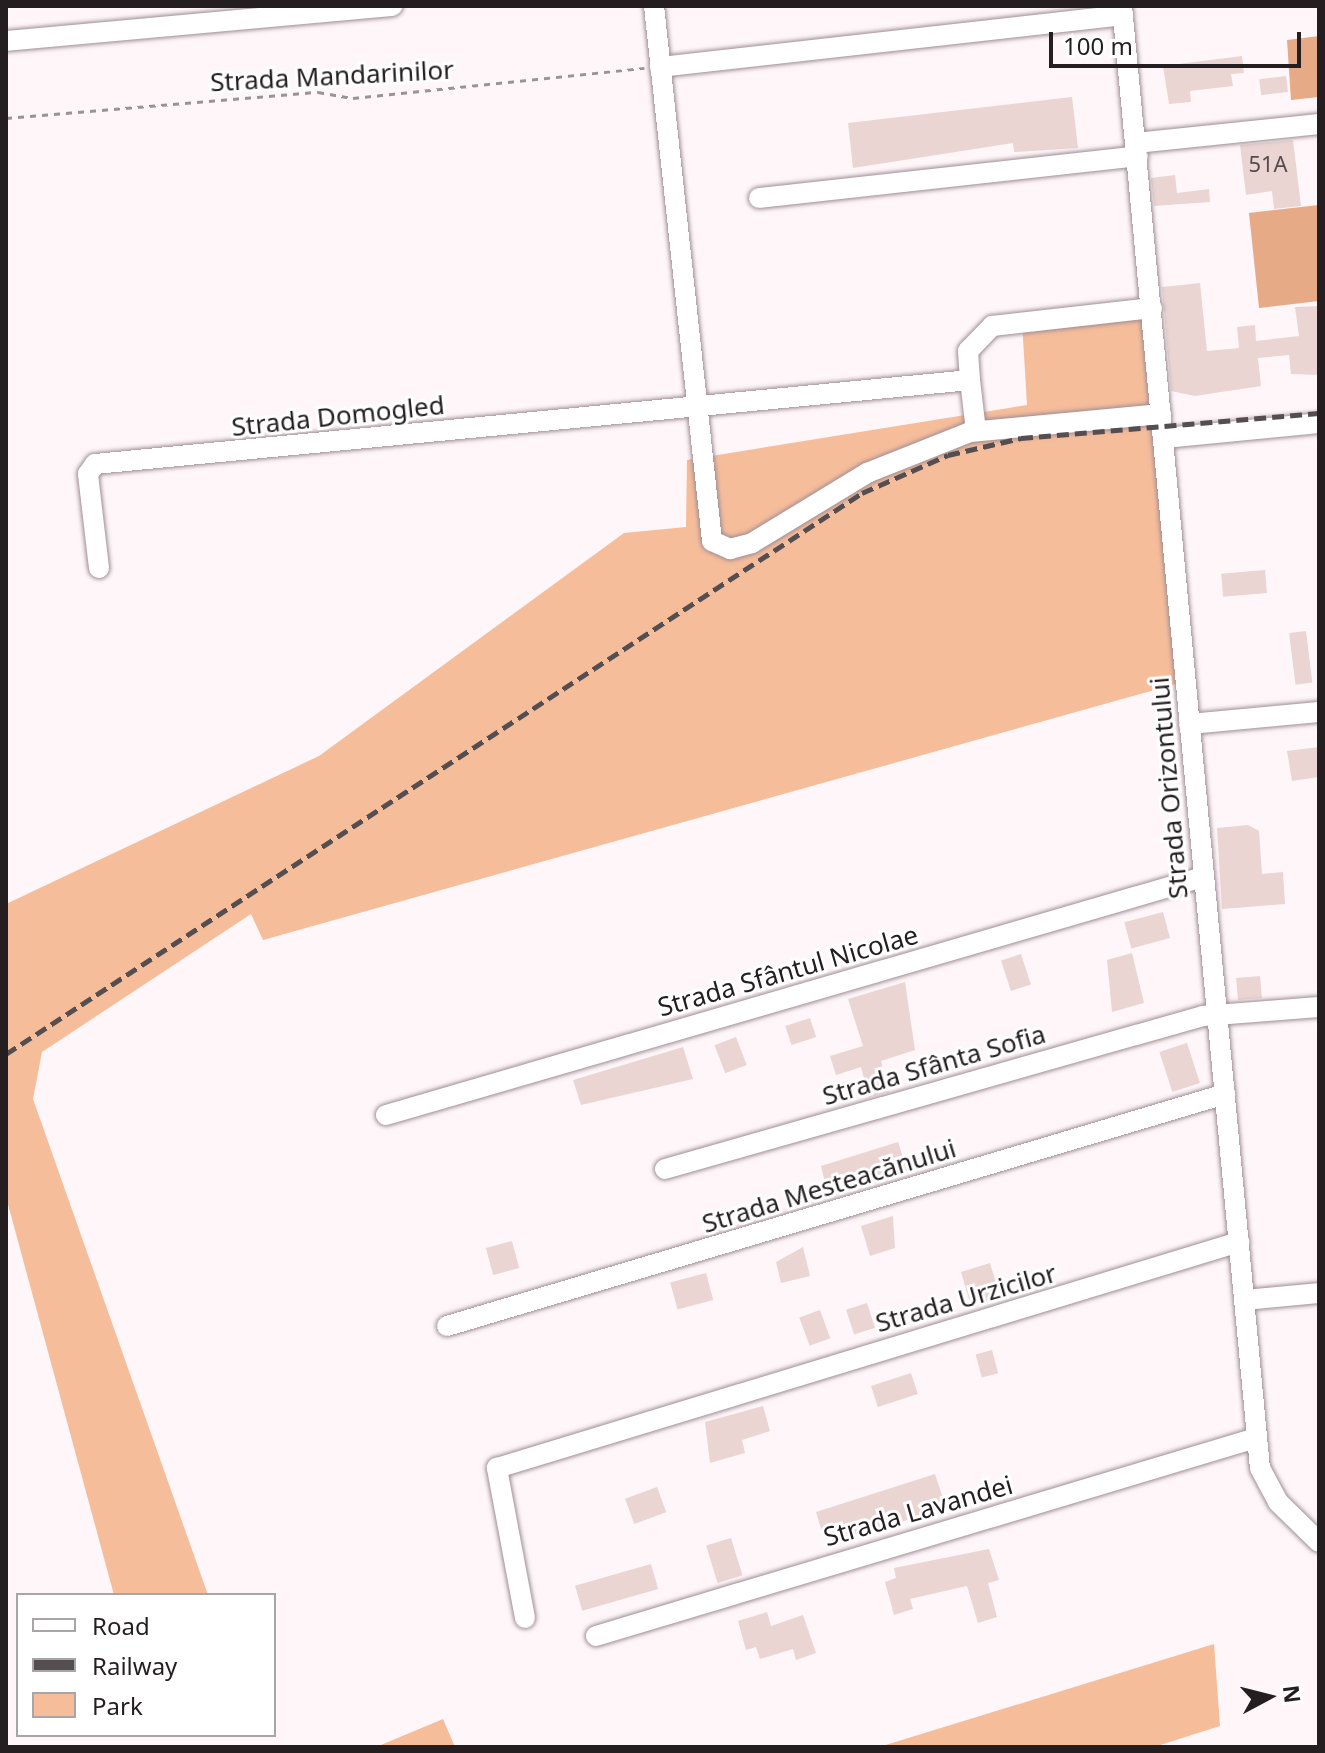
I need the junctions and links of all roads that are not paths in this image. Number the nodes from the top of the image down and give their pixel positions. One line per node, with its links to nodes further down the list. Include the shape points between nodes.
1 (392, 6): 4 (street)
2 (654, 6): 5 (street)
3 (1123, 10): 5 (street); 7 (street, Strada Orizontului)
4 (6, 41)
5 (660, 67): 11 (street)
6 (1319, 124): 7 (street)
7 (1137, 150): 8 (street); 9 (street, Strada Orizontului)
8 (759, 198)
9 (1152, 308): 10 (street, via 992,326 968,351); 12 (street, Strada Orizontului)
10 (970, 380): 11 (street, Strada Domogled); 14 (street)
11 (695, 408): 14 (street, via 708,533 730,549 867,473); 16 (street, Strada Domogled, via 95,464 88,474)
12 (1161, 414): 14 (street); 15 (street, Strada Orizontului)
13 (1319, 423): 15 (street)
14 (976, 431)
15 (1164, 438): 18 (street, Strada Orizontului)
16 (99, 568)
17 (1319, 712): 18 (street)
18 (1189, 724): 19 (street, Strada Orizontului)
19 (1203, 877): 21 (street, Strada Orizontului); 23 (street, Strada Sfântul Nicolae)
20 (1319, 1007): 21 (street, Strada Sfânta Sofia)
21 (1219, 1016): 22 (street, Strada Orizontului); 24 (street, Strada Sfânta Sofia)
22 (1225, 1094): 25 (street, Strada Orizontului); 28 (street, Strada Mesteacănului)
23 (386, 1115)
24 (665, 1169)
25 (1239, 1242): 27 (street, Strada Orizontului); 31 (street, Strada Urzicilor, via 497,1468)
26 (1319, 1293): 27 (street)
27 (1244, 1300): 29 (street, Strada Orizontului)
28 (447, 1326)
29 (1256, 1438): 30 (street, Strada Orizontului, via 1266,1487); 32 (street, Strada Lavandei)
30 (1319, 1542)
31 (525, 1618)
32 (596, 1636)

